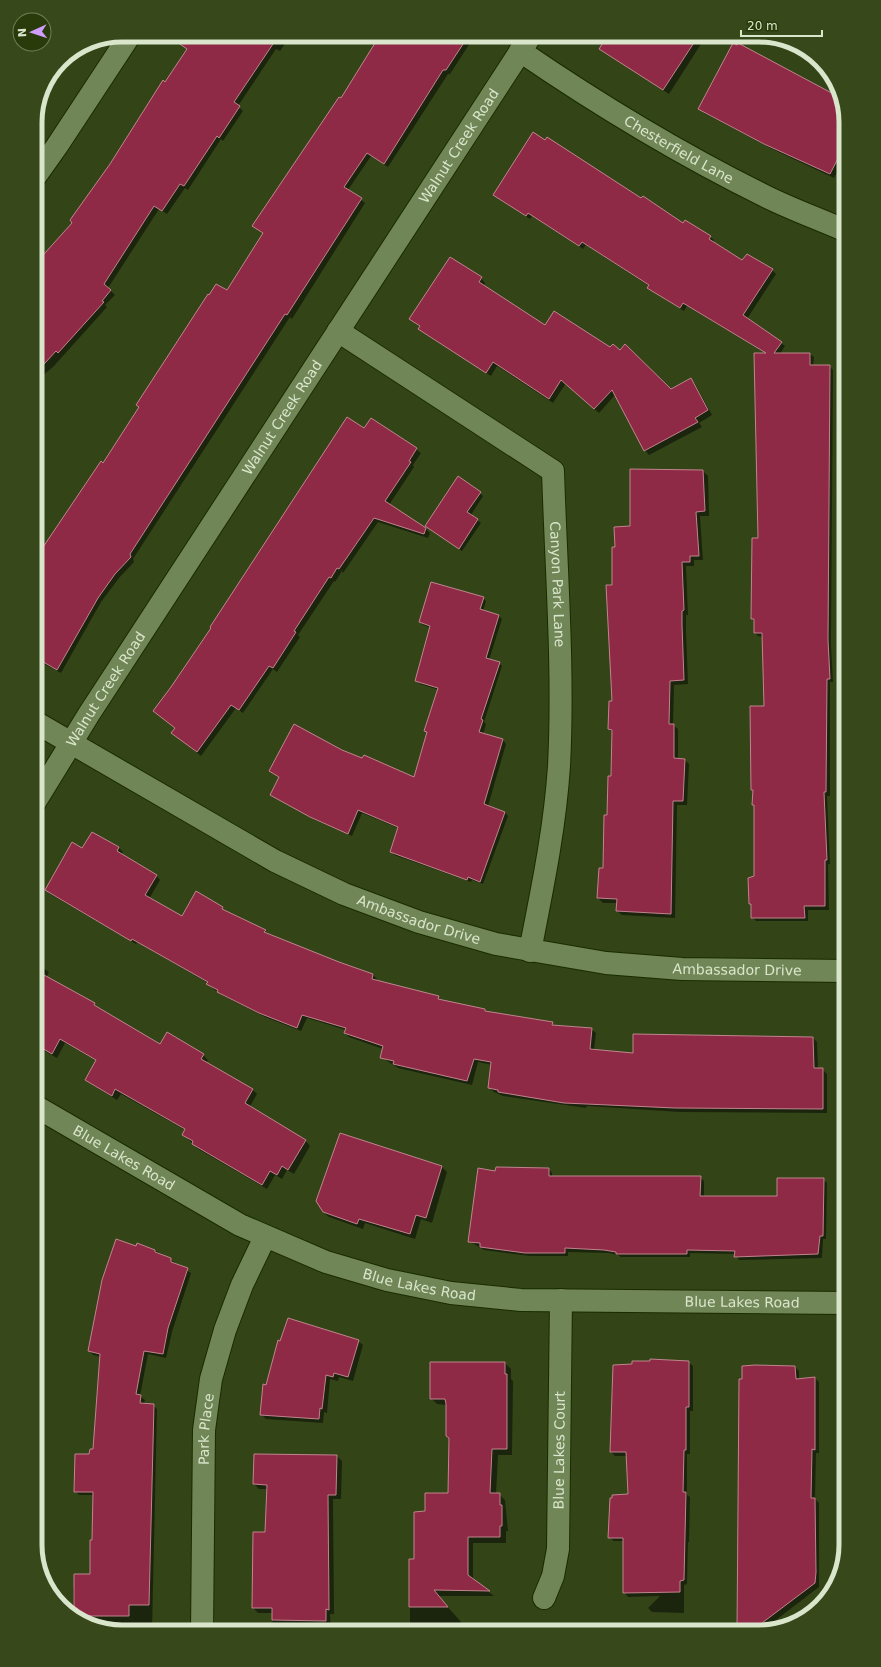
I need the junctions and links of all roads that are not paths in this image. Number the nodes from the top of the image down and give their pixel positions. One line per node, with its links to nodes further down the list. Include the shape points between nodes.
1 (125, 42): 3 (street)
2 (526, 43): 4 (street, Chesterfield Lane, via 573,87 667,144 766,197); 5 (street, Walnut Creek Road)
3 (42, 166)
4 (839, 228)
5 (338, 331): 7 (street, Walnut Creek Road); 9 (street, Canyon Park Lane, via 553,471 560,695 559,766 551,842)
6 (42, 726): 7 (street, Ambassador Drive)
7 (70, 743): 8 (street, Walnut Creek Road); 9 (street, Ambassador Drive, via 275,861 344,894 419,922)
8 (42, 790)
9 (530, 951): 10 (street, Ambassador Drive, via 606,963 682,969)
10 (839, 971)
11 (42, 1110): 12 (street, Blue Lakes Road)
12 (265, 1237): 13 (street, Blue Lakes Road, via 326,1262 387,1280 451,1293 521,1300); 16 (street, Park Place, via 242,1285 225,1330 211,1379 204,1430)
13 (561, 1300): 14 (street, Blue Lakes Road); 15 (street, Blue Lakes Court, via 558,1549 553,1576)
14 (839, 1303)
15 (544, 1598)
16 (202, 1625)

